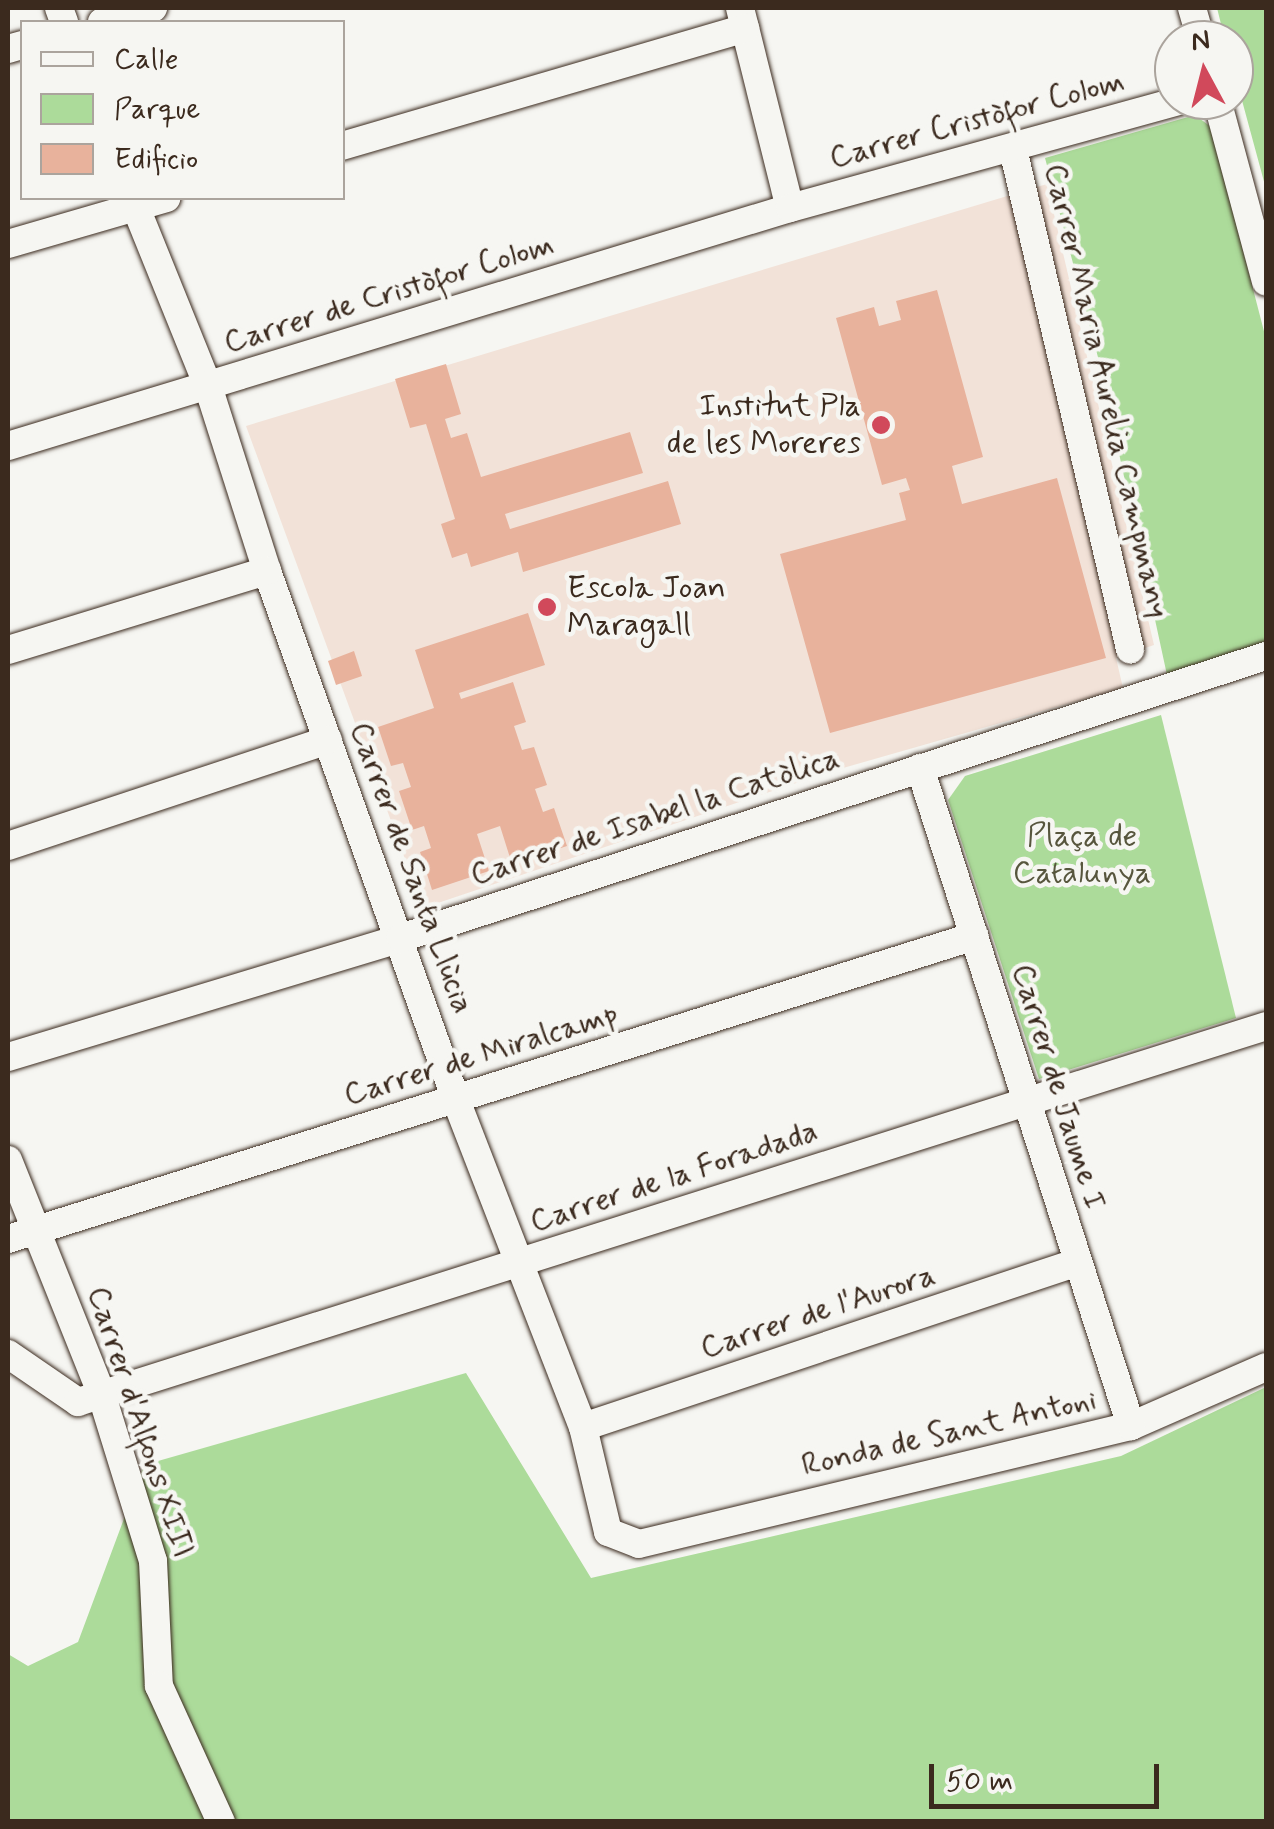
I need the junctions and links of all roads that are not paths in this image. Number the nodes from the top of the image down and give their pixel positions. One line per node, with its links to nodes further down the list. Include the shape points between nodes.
1 (153, 8): 3 (street)
2 (742, 18): 6 (street); 9 (street)
3 (109, 20)
4 (1154, 108): 7 (street, Carrer Cristòfor Colom)
5 (1222, 120): 11 (street)
6 (345, 145)
7 (1013, 149): 9 (street, Carrer Cristòfor Colom); 15 (street, Carrer Maria Aurelia Campmany)
8 (133, 202): 10 (street); 12 (street, Carrer de Santa Llùcia)
9 (790, 208): 12 (street, Carrer de Cristòfor Colom)
10 (8, 244)
11 (1266, 281)
12 (208, 386): 13 (street, Carrer de Cristòfor Colom); 14 (street, Carrer de Santa Llùcia)
13 (8, 446)
14 (266, 571): 16 (street); 18 (street, Carrer de Santa Llùcia)
15 (1130, 649)
16 (8, 650)
17 (1266, 656): 19 (street, Carrer de Isabel la Catòlica)
18 (328, 740): 20 (street); 22 (street, Carrer de Santa Llùcia)
19 (920, 768): 21 (street, Carrer de Jaume I); 22 (street, Carrer de Isabel la Catòlica)
20 (8, 846)
21 (975, 936): 25 (street, Carrer de Miralcamp); 26 (street, Carrer de Jaume I)
22 (402, 938): 24 (street, Carrer de Isabel la Catòlica); 25 (street, Carrer de Santa Llùcia)
23 (1266, 1026): 26 (street, Carrer de la Foradada)
24 (8, 1057)
25 (456, 1100): 28 (street, Carrer de Miralcamp); 31 (street, Carrer de Santa Llùcia)
26 (1029, 1100): 30 (street, Carrer de Jaume I); 31 (street, Carrer de la Foradada)
27 (8, 1160): 28 (street, Carrer d'Alfons XIII)
28 (39, 1230): 29 (street, Carrer de Miralcamp); 34 (street, Carrer d'Alfons XIII)
29 (8, 1238)
30 (1075, 1263): 35 (street, Carrer de Jaume I); 36 (street, Carrer de l'Aurora)
31 (516, 1264): 34 (street, Carrer de la Foradada); 36 (street, Carrer de Santa Llùcia)
32 (8, 1354): 34 (street, via 78,1402)
33 (1266, 1367): 35 (street, Ronda de Sant Antoni)
34 (102, 1393): 38 (street, Carrer d'Alfons XIII, via 152,1561 160,1686)
35 (1132, 1426): 37 (street, Ronda de Sant Antoni)
36 (583, 1427): 37 (street, Carrer de Santa Llùcia, via 608,1532)
37 (639, 1544)
38 (221, 1822)

